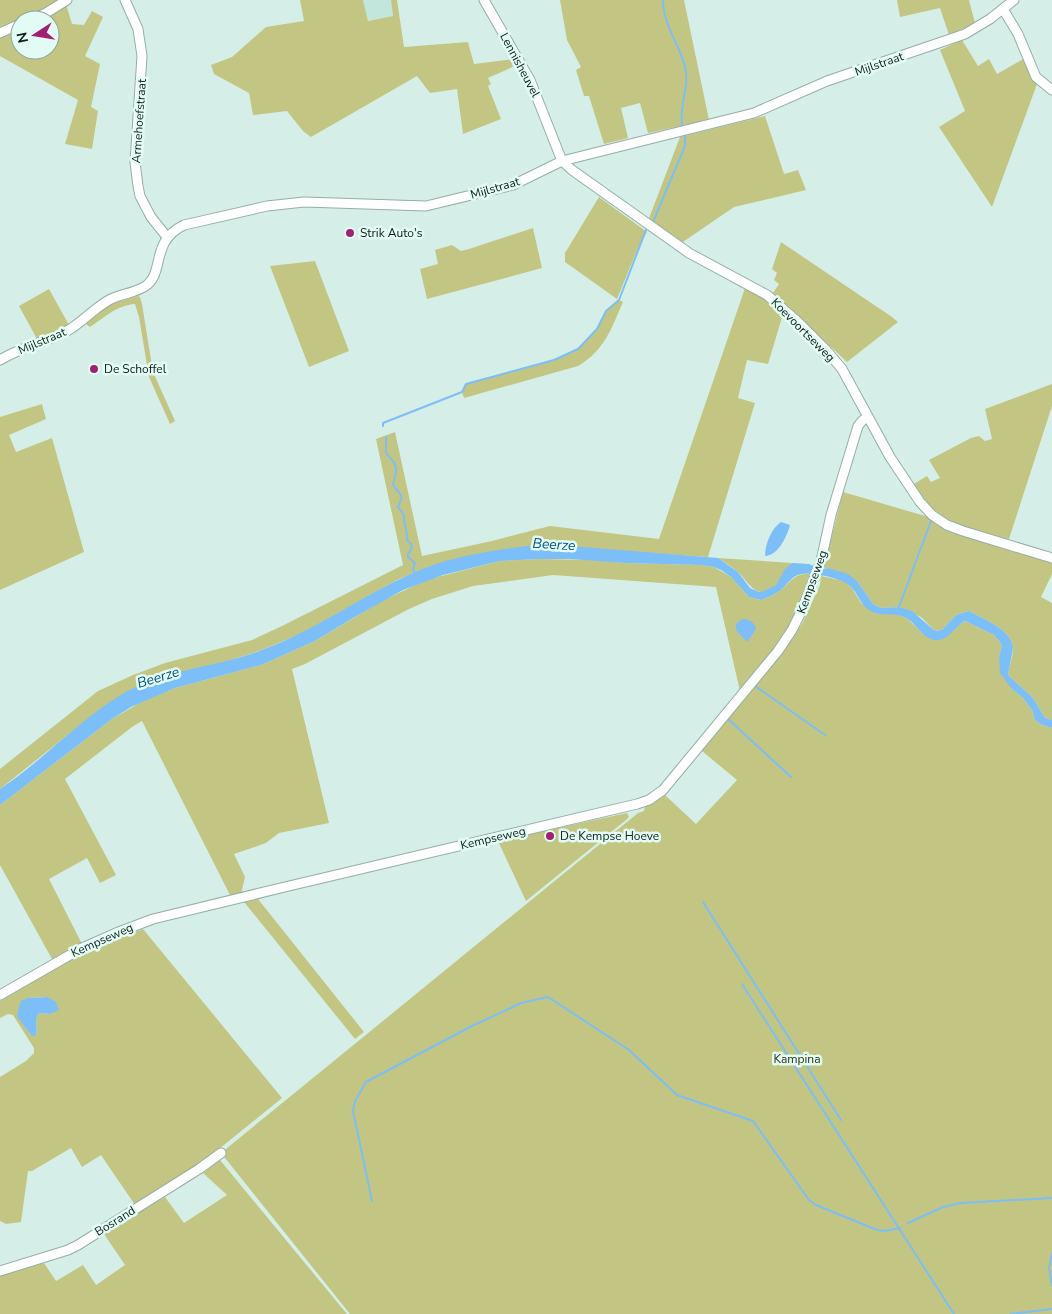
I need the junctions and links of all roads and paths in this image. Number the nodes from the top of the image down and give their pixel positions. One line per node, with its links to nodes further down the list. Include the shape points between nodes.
1 (67, 0): 6 (street)
2 (125, 0): 9 (street, Armehoefstraat, via 138,29 142,56 136,162 138,186 151,216)
3 (484, 0): 8 (street, Lennisheuvel, via 530,80)
4 (1014, 0): 5 (street, Mijlstraat)
5 (1003, 9): 7 (street, via 1018,34 1036,77); 8 (street, Mijlstraat, via 965,34 827,81 754,113)
6 (51, 10)
7 (1052, 90)
8 (562, 161): 9 (street, Mijlstraat, via 513,185 436,204 304,202 278,205 184,225); 11 (street, Koevoortseweg, via 696,258 774,300 811,334 836,363 853,387)
9 (167, 237): 10 (street, Mijlstraat, via 154,274 144,288 112,298 66,331)
10 (0, 360)
11 (867, 417): 12 (street, Koevoortseweg, via 916,495 938,519 963,531); 13 (street, Kempseweg, via 855,434 819,567 796,622 778,651 663,790 649,800 153,920 82,948)
12 (1052, 558)
13 (0, 995)
14 (221, 1153): 15 (street, Bosrand, via 78,1245)
15 (0, 1271)

